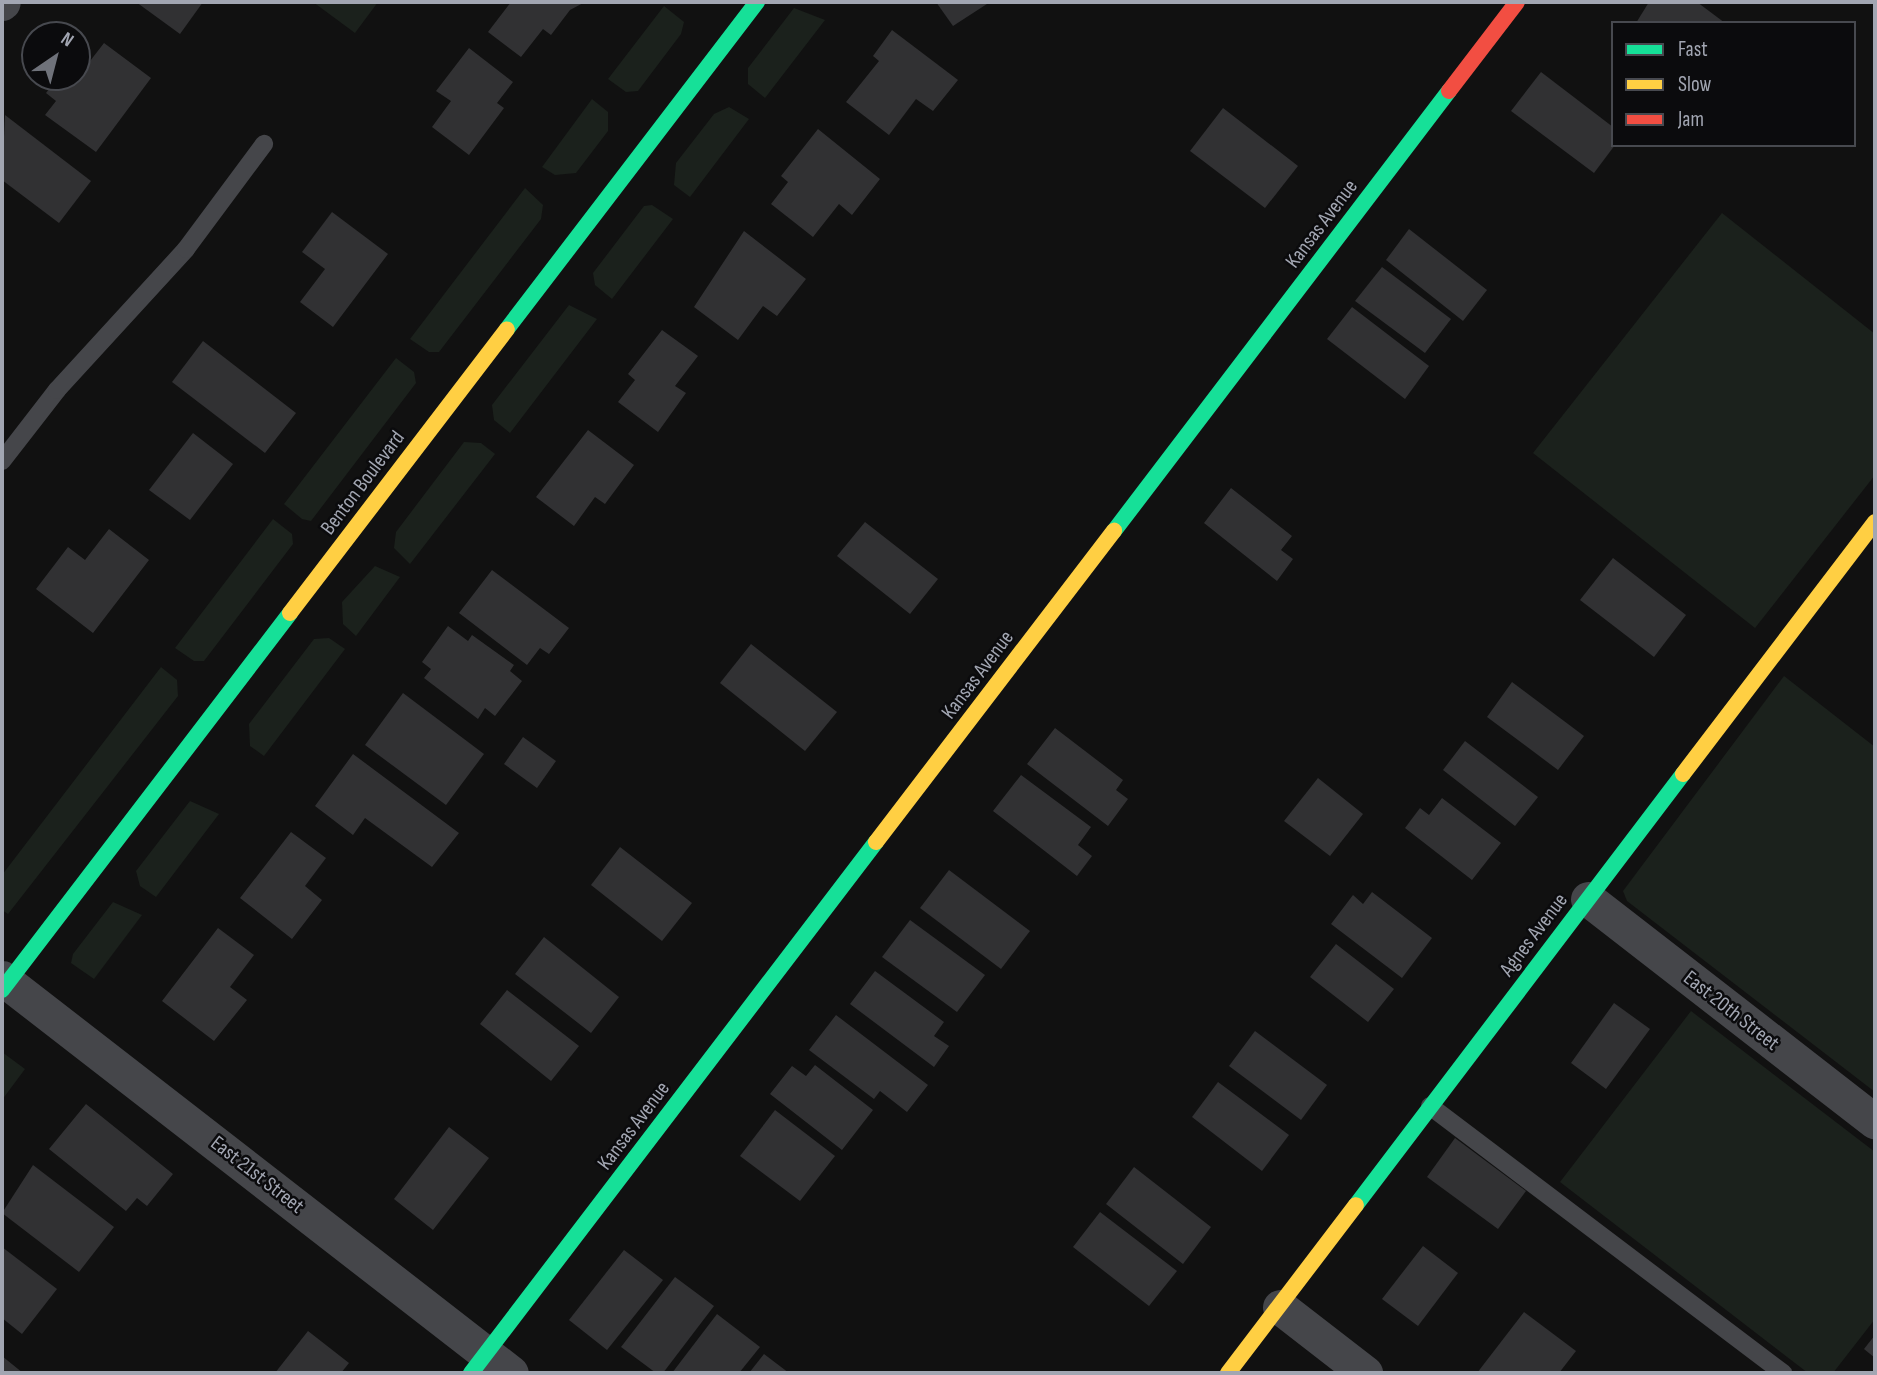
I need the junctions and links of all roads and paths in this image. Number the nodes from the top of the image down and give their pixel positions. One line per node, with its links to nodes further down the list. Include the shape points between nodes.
1 (757, 2): 7 (street, Benton Boulevard)
2 (1517, 2): 11 (street, Kansas Avenue)
3 (264, 144): 4 (lane, via 186,249 57,390)
4 (2, 461)
5 (1875, 523): 6 (street, Agnes Avenue)
6 (1588, 899): 8 (street, Agnes Avenue); 9 (street, East 20th Street)
7 (4, 983): 11 (street, East 21st Street)
8 (1430, 1106): 10 (street, Agnes Avenue); 14 (lane)
9 (1875, 1122)
10 (1280, 1307): 12 (street, Agnes Avenue); 13 (street)
11 (490, 1367)
12 (1228, 1373)
13 (1365, 1373)
14 (1783, 1373)

